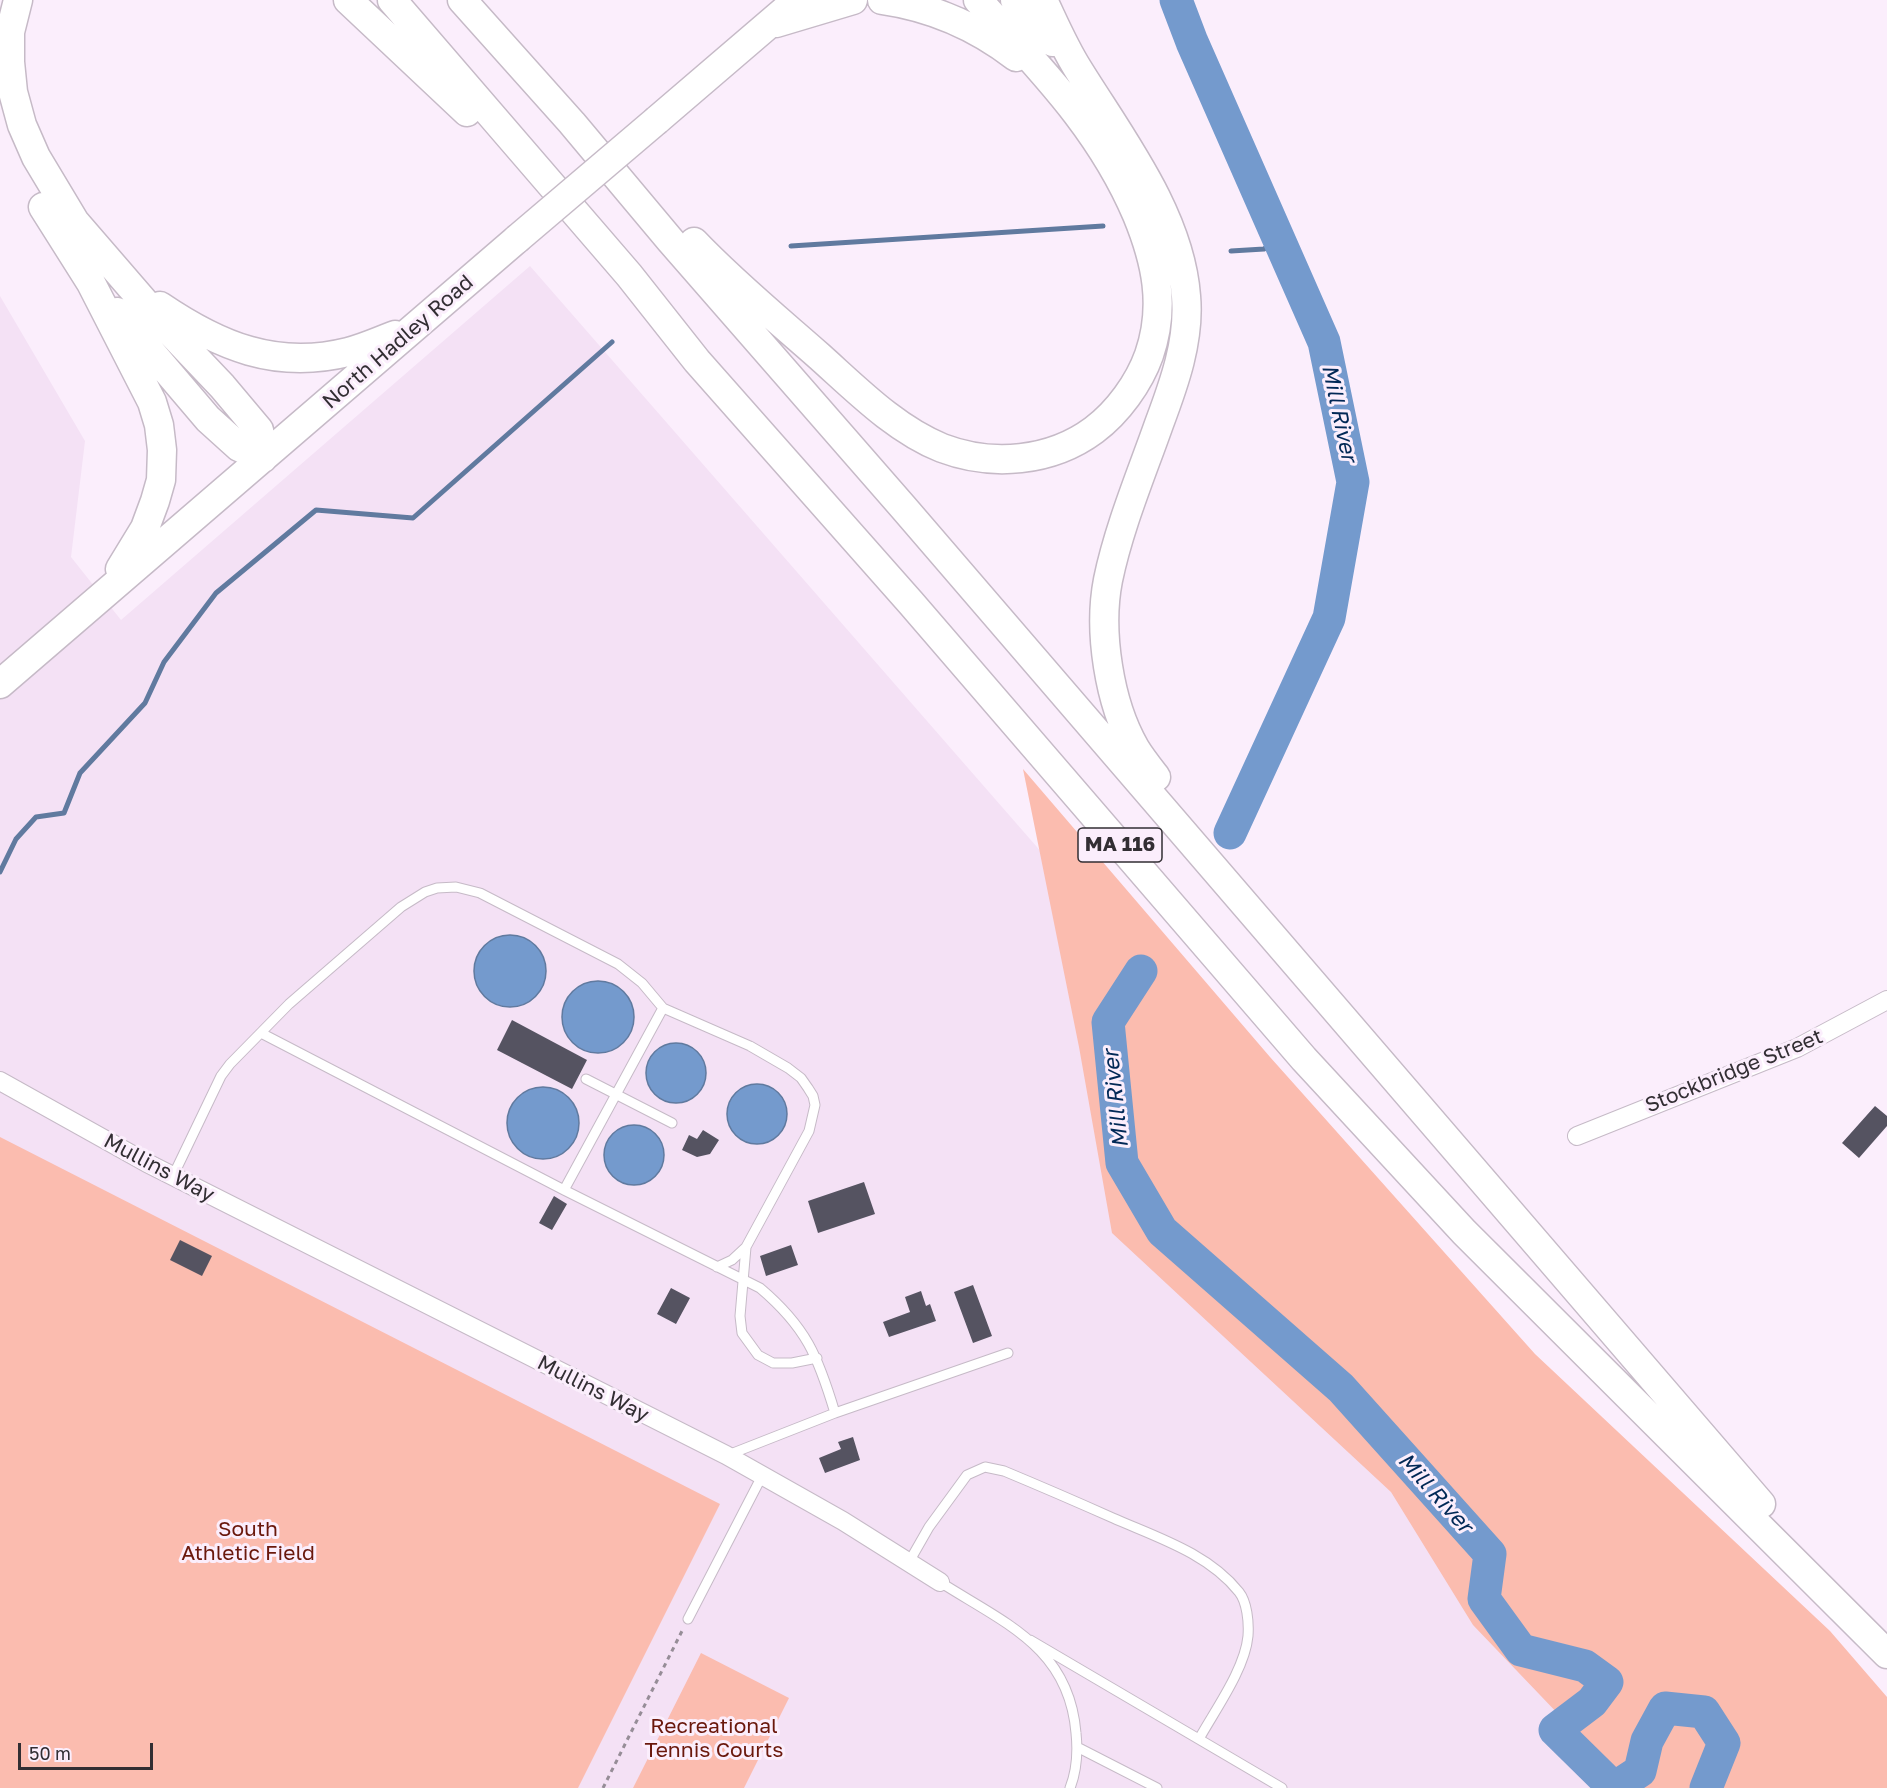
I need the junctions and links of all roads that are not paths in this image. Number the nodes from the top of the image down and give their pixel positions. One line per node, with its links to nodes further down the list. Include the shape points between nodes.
1 (18, 0): 17 (main road, via 10,32 10,62 22,125)
2 (348, 0): 16 (main road)
3 (392, 0): 16 (main road, MA 116)
4 (462, 0): 27 (main road, MA 116)
5 (476, 0): 14 (main road, via 650,195 752,298 901,425 931,443 975,457 1006,460 1035,456 1086,436 1113,413 1136,383 1155,334 1158,288 1141,226 1109,158)
6 (797, 0): 12 (main road, North Hadley Road)
7 (853, 0): 12 (main road)
8 (882, 0): 14 (main road, via 927,10 970,28)
9 (978, 0): 14 (main road)
10 (1015, 0): 13 (main road)
11 (1043, 0): 13 (main road)
12 (768, 25): 18 (main road, North Hadley Road, bridge)
13 (1077, 68): 27 (main road, via 1135,159 1172,234 1186,297 1185,334 1171,393 1131,503 1108,582 1106,646 1117,701 1135,749)
14 (1060, 92)
15 (0, 116): 17 (main road, via 32,189)
16 (543, 177): 45 (main road, MA 116, via 629,275 697,361 1304,1059 1464,1232)
17 (103, 276): 18 (main road, via 229,344 290,360 363,348); 19 (main road, via 248,417 259,430); 20 (main road, via 152,402 162,450 161,480 151,516)
18 (416, 327): 19 (main road, North Hadley Road)
19 (263, 458): 20 (main road, North Hadley Road)
20 (104, 593): 21 (main road, North Hadley Road)
21 (0, 684)
22 (1887, 1000): 30 (street, Stockbridge Street, via 1797,1048)
23 (663, 1008): 24 (lane, via 642,983 618,964 480,893 443,887 425,892 401,907); 28 (lane); 33 (lane, via 750,1046 788,1068 801,1078 813,1096 814,1114 809,1131)
24 (261, 1033): 31 (lane, via 221,1076); 32 (lane)
25 (586, 1079): 28 (lane)
26 (0, 1081): 31 (street, Mullins Way)
27 (1403, 1090): 45 (main road, MA 116)
28 (616, 1094): 29 (lane); 32 (lane)
29 (672, 1123)
30 (1576, 1136)
31 (173, 1176): 39 (street, Mullins Way)
32 (564, 1190): 34 (lane)
33 (746, 1247): 34 (lane); 35 (lane)
34 (717, 1267): 35 (lane)
35 (743, 1279): 37 (lane, via 780,1305 800,1328); 37 (lane, via 742,1333 758,1355 773,1363)
36 (1008, 1353): 38 (lane)
37 (817, 1358): 38 (lane)
38 (835, 1413): 39 (lane)
39 (726, 1455): 40 (street, Mullins Way)
40 (762, 1476): 41 (street, Mullins Way); 43 (lane)
41 (909, 1562): 42 (street, Mullins Way); 46 (lane, via 967,1475 985,1467 1004,1471 1199,1558 1220,1572 1240,1594 1247,1614 1248,1637 1239,1666)
42 (940, 1582): 44 (lane, Mullins Way)
43 (688, 1619)
44 (1030, 1640): 46 (lane); 47 (lane, Mullins Way, via 1055,1667 1070,1698)
45 (1887, 1653)
46 (1199, 1739): 50 (lane)
47 (1077, 1747): 48 (lane, Mullins Way); 49 (lane)
48 (1070, 1788)
49 (1157, 1788)
50 (1282, 1788)

